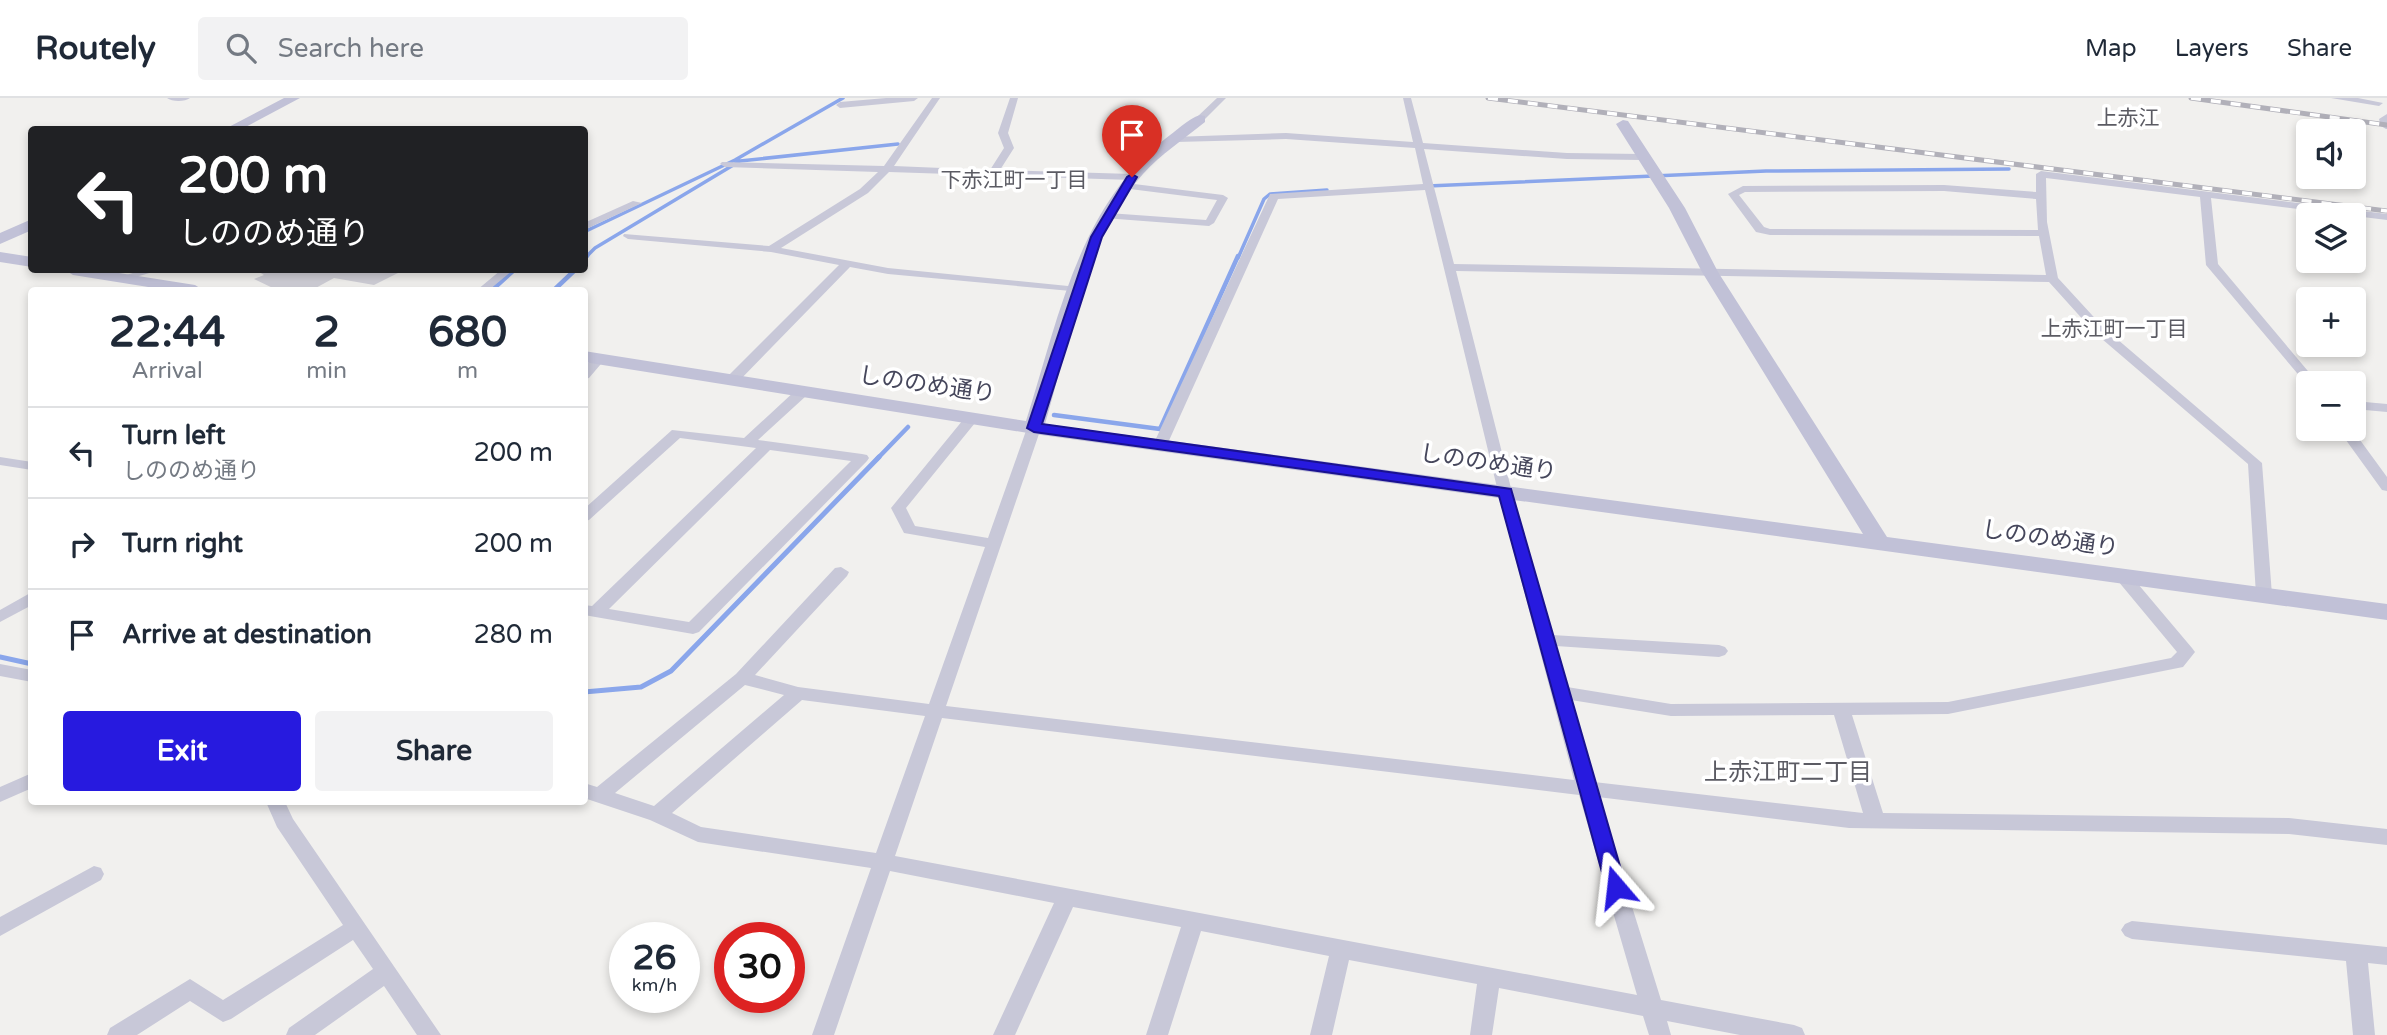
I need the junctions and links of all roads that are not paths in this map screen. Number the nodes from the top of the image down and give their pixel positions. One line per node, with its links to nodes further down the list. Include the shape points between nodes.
1 (171, 98): 2 (street)
2 (186, 98)
3 (294, 98): 15 (main road)
4 (914, 98): 11 (street)
5 (936, 98): 21 (street)
6 (1014, 98): 22 (street, via 1003,133 1009,148)
7 (1222, 98): 13 (street)
8 (1407, 98): 18 (street)
9 (2335, 98): 10 (street)
10 (2379, 103)
11 (840, 105)
12 (2387, 117): 16 (street)
13 (1200, 119): 17 (main road)
14 (1623, 124): 19 (main road)
15 (237, 126)
16 (2386, 126)
17 (1176, 139): 18 (street, via 1286,136); 23 (main road)
18 (1419, 146): 19 (street); 24 (street)
19 (1641, 156): 40 (main road, via 1677,208)
20 (725, 164): 21 (street)
21 (888, 168): 22 (street); 35 (street, via 864,191)
22 (995, 170): 23 (street)
23 (1129, 182): 28 (street); 28 (street, via 1223,198 1209,223)
24 (1430, 187): 39 (street); 60 (street, via 1274,197)
25 (2205, 193): 26 (street, via 2041,174); 29 (street); 50 (street, via 2212,265)
26 (2042, 197): 32 (street); 32 (street, via 1944,188 1743,189 1733,194 1760,230 1770,232)
27 (637, 203): 31 (street)
28 (1108, 216): 48 (street)
29 (2387, 217)
30 (28, 226): 34 (main road)
31 (588, 226)
32 (2043, 233): 45 (street)
33 (628, 236): 35 (street)
34 (0, 239)
35 (771, 249): 38 (street)
36 (0, 257): 37 (main road)
37 (28, 261)
38 (847, 264): 48 (street); 51 (street)
39 (1450, 268): 40 (street); 64 (street)
40 (1710, 272): 45 (street); 66 (main road)
41 (92, 273): 44 (main road)
42 (142, 273): 44 (street)
43 (502, 273): 47 (street)
44 (123, 278): 46 (main road)
45 (2052, 279): 70 (street, via 2099,330 2255,463)
46 (177, 287)
47 (486, 287)
48 (1078, 290): 56 (main road)
49 (592, 357): 51 (main road, しののめ通り)
50 (2301, 371)
51 (731, 381): 52 (main road, しののめ通り)
52 (801, 393): 55 (main road, しののめ通り); 58 (street)
53 (2366, 406): 54 (street)
54 (2387, 408)
55 (972, 418): 56 (main road, しののめ通り); 67 (street, via 898,508 909,530)
56 (1034, 428): 60 (main road, しののめ通り); 67 (street)
57 (2354, 441): 63 (street)
58 (748, 442): 59 (street); 65 (street, via 677,433)
59 (767, 445): 72 (street); 72 (street, via 862,458 693,628)
60 (1160, 445): 64 (main road, しののめ通り)
61 (0, 461): 62 (street)
62 (28, 465)
63 (2387, 487)
64 (1505, 492): 66 (main road, しののめ通り); 75 (street)
65 (588, 513)
66 (1879, 542): 69 (main road, しののめ通り)
67 (993, 544): 83 (street)
68 (841, 572): 79 (street)
69 (2121, 575): 70 (main road, しののめ通り); 82 (street, via 2186,652 2177,663 1948,708)
70 (2264, 595): 73 (main road, しののめ通り)
71 (28, 600): 74 (street)
72 (590, 611)
73 (2387, 612)
74 (0, 617)
75 (1545, 640): 76 (street); 80 (street)
76 (1719, 651)
77 (0, 670): 78 (street)
78 (28, 675)
79 (742, 678): 81 (street); 86 (street)
80 (1559, 691): 82 (street, via 1671,710); 85 (street)
81 (798, 693): 83 (street); 89 (street)
82 (1841, 709): 90 (street)
83 (935, 711): 85 (street); 92 (street)
84 (28, 782): 87 (street)
85 (1586, 788): 90 (street); 104 (street)
86 (593, 792): 89 (street)
87 (0, 795)
88 (277, 805): 97 (street)
89 (657, 815): 92 (street, via 698,834)
90 (1875, 820): 91 (street, via 2289,826)
91 (2387, 836)
92 (883, 862): 94 (street); 108 (street)
93 (94, 874): 96 (street)
94 (1067, 897): 95 (street); 109 (street)
95 (1194, 922): 99 (street); 110 (street)
96 (0, 927)
97 (355, 928): 102 (street); 105 (street, via 223,1012 191,989)
98 (2132, 930): 100 (street)
99 (1341, 950): 103 (street); 111 (street)
100 (2356, 951): 101 (street); 115 (street)
101 (2387, 956)
102 (386, 973): 106 (street); 107 (street)
103 (1489, 978): 104 (street); 112 (street)
104 (1653, 1010): 113 (street); 114 (street)
105 (118, 1035)
106 (297, 1035)
107 (430, 1035)
108 (823, 1035)
109 (1004, 1035)
110 (1157, 1035)
111 (1321, 1035)
112 (1481, 1035)
113 (1660, 1035)
114 (1794, 1035)
115 (2364, 1035)

